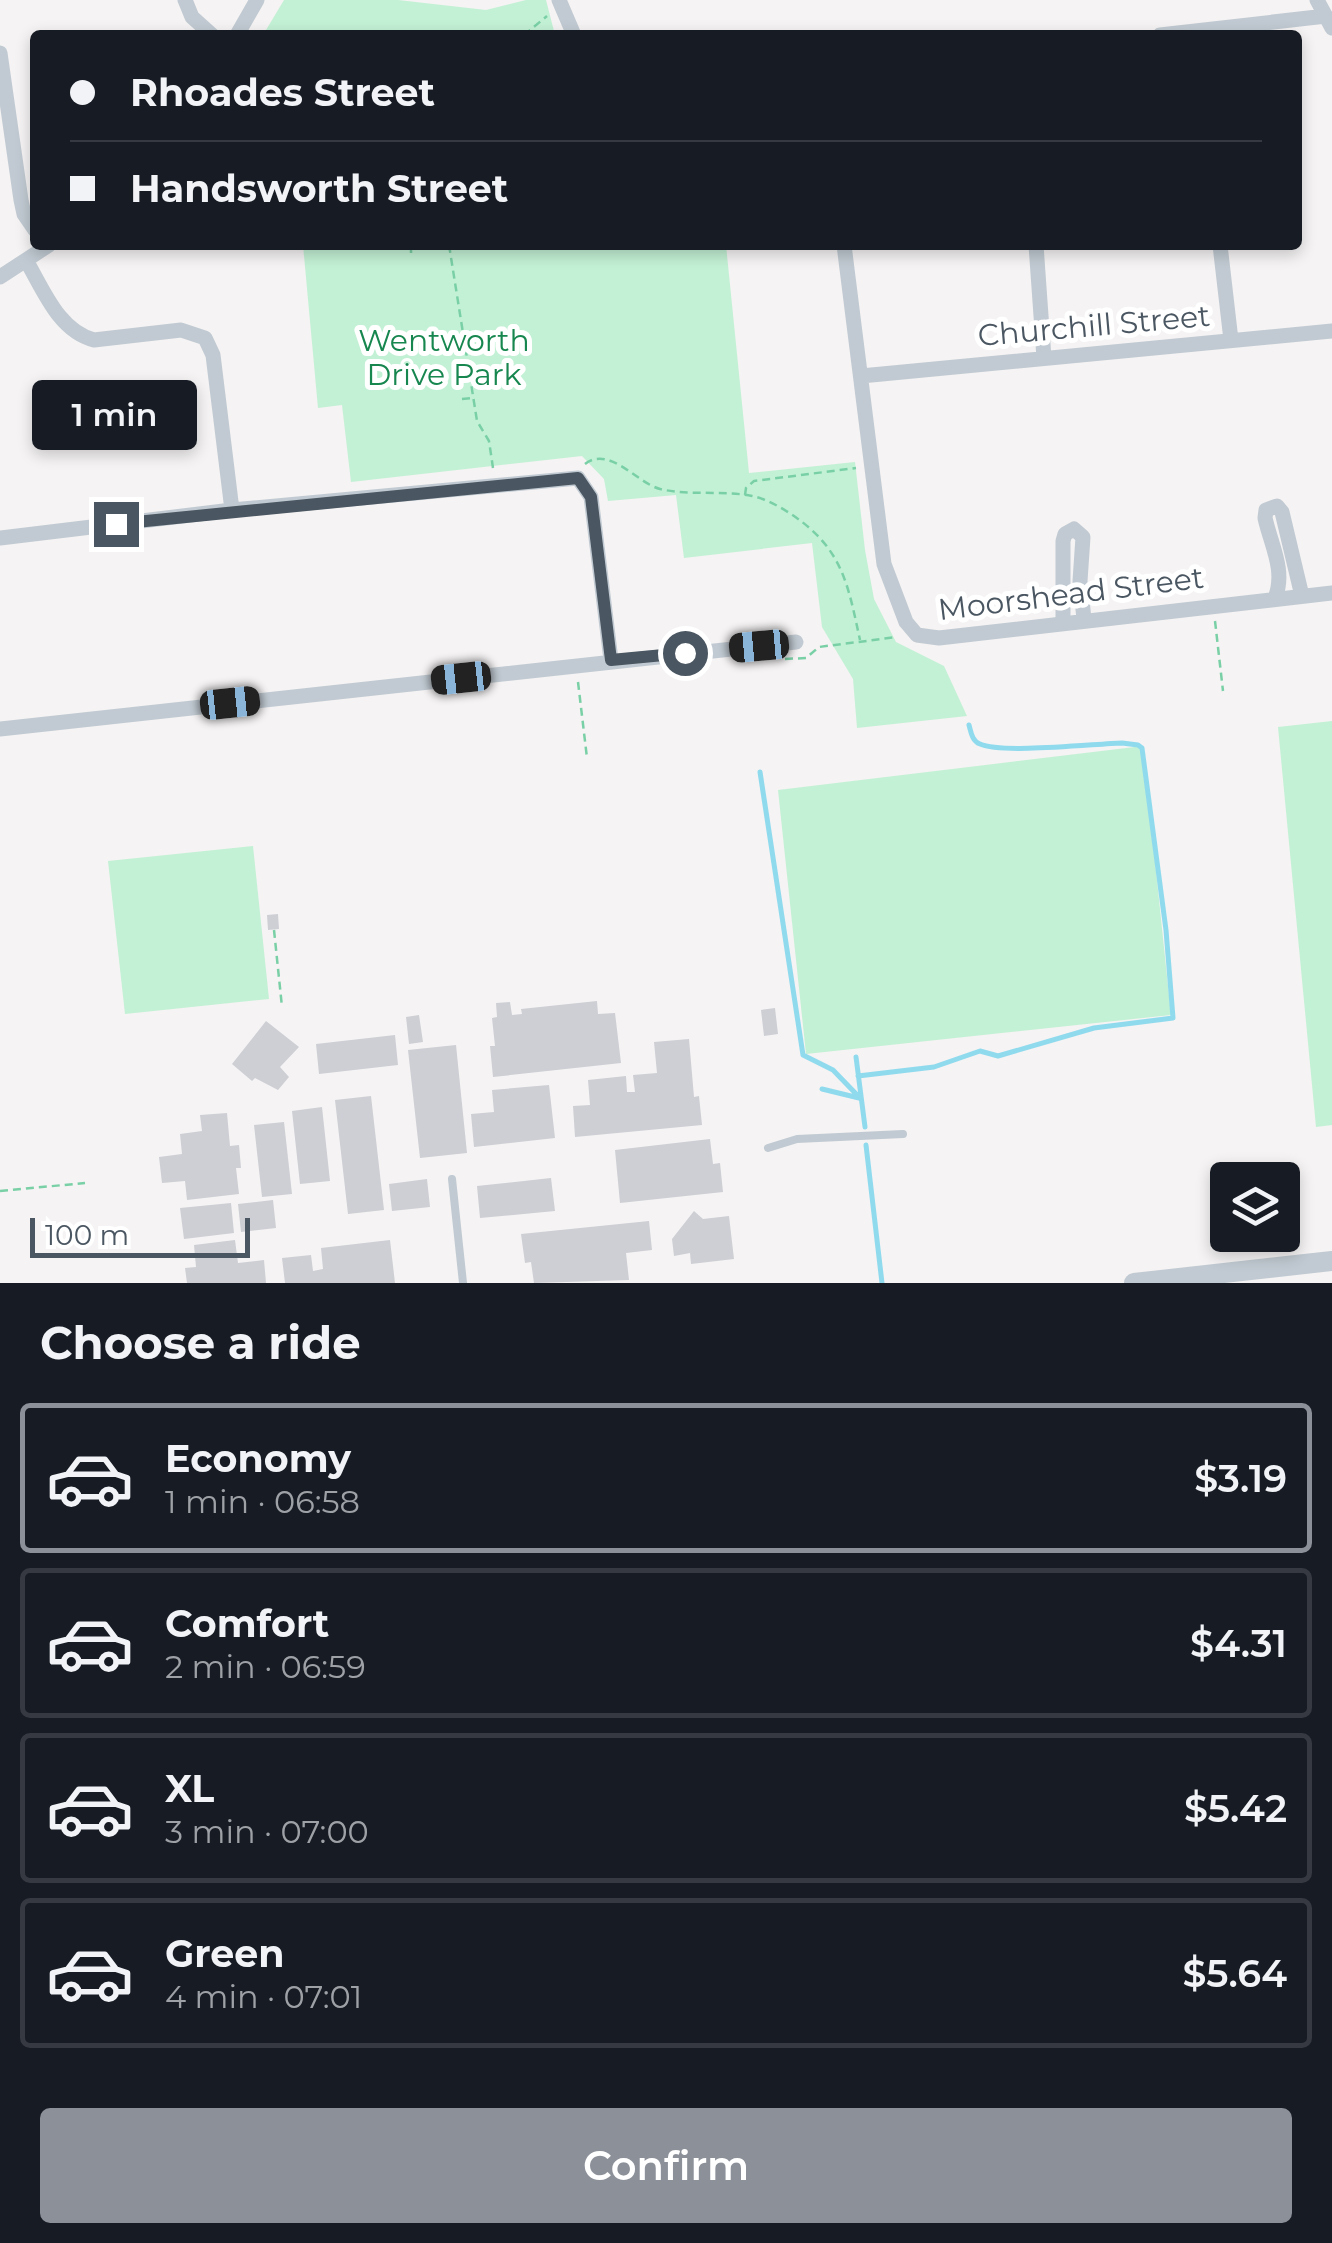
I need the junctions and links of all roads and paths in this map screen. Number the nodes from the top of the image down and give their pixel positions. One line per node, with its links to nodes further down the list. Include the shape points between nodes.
1 (185, 0): 6 (street)
2 (257, 0): 7 (street)
3 (1317, 0): 5 (street)
4 (560, 3): 8 (path); 9 (street)
5 (1329, 22): 10 (street)
6 (206, 30)
7 (240, 30)
8 (530, 30)
9 (572, 30)
10 (1225, 30)
11 (0, 54): 12 (street)
12 (5, 138): 13 (street)
13 (30, 223)
14 (42, 250): 21 (street)
15 (412, 250): 20 (path)
16 (450, 250): 27 (path)
17 (845, 250): 26 (street, Moorshead Street)
18 (1036, 250): 25 (street)
19 (1221, 250): 24 (street)
20 (412, 255)
21 (27, 262): 22 (street); 33 (street, via 63,322 81,336 181,330 204,338 213,355)
22 (0, 277)
23 (1332, 331): 24 (street, Churchill Street)
24 (1231, 340): 25 (street, Churchill Street)
25 (1044, 358): 26 (street, Churchill Street)
26 (861, 376): 30 (street, Moorshead Street)
27 (473, 398): 28 (path); 31 (path)
28 (462, 399)
29 (585, 464): 32 (path, via 616,463 658,488)
30 (872, 464): 32 (path, via 754,481); 40 (street, Moorshead Street, via 884,564 917,635)
31 (493, 470)
32 (745, 495): 42 (path, via 787,511 822,537 846,579)
33 (232, 510): 34 (street); 43 (street, via 570,476 584,482 591,497)
34 (0, 538)
35 (1332, 593): 36 (street, Moorshead Street)
36 (1302, 596): 37 (street, Moorshead Street); 37 (street, via 1277,506 1265,518 1280,569)
37 (1275, 598): 38 (street, Moorshead Street)
38 (1084, 620): 40 (street, Moorshead Street); 40 (street, via 1083,541 1074,529 1063,541)
39 (1215, 620): 45 (path)
40 (1063, 622)
41 (796, 642): 43 (street)
42 (860, 642)
43 (611, 660): 46 (street)
44 (578, 678): 47 (path)
45 (1223, 691)
46 (0, 729)
47 (587, 758)
48 (274, 930): 49 (path)
49 (282, 1006)
50 (902, 1134): 51 (lane)
51 (768, 1148)
52 (452, 1179): 56 (lane)
53 (84, 1182): 54 (path)
54 (0, 1191)
55 (1332, 1262): 57 (street)
56 (463, 1283)
57 (1134, 1283)

